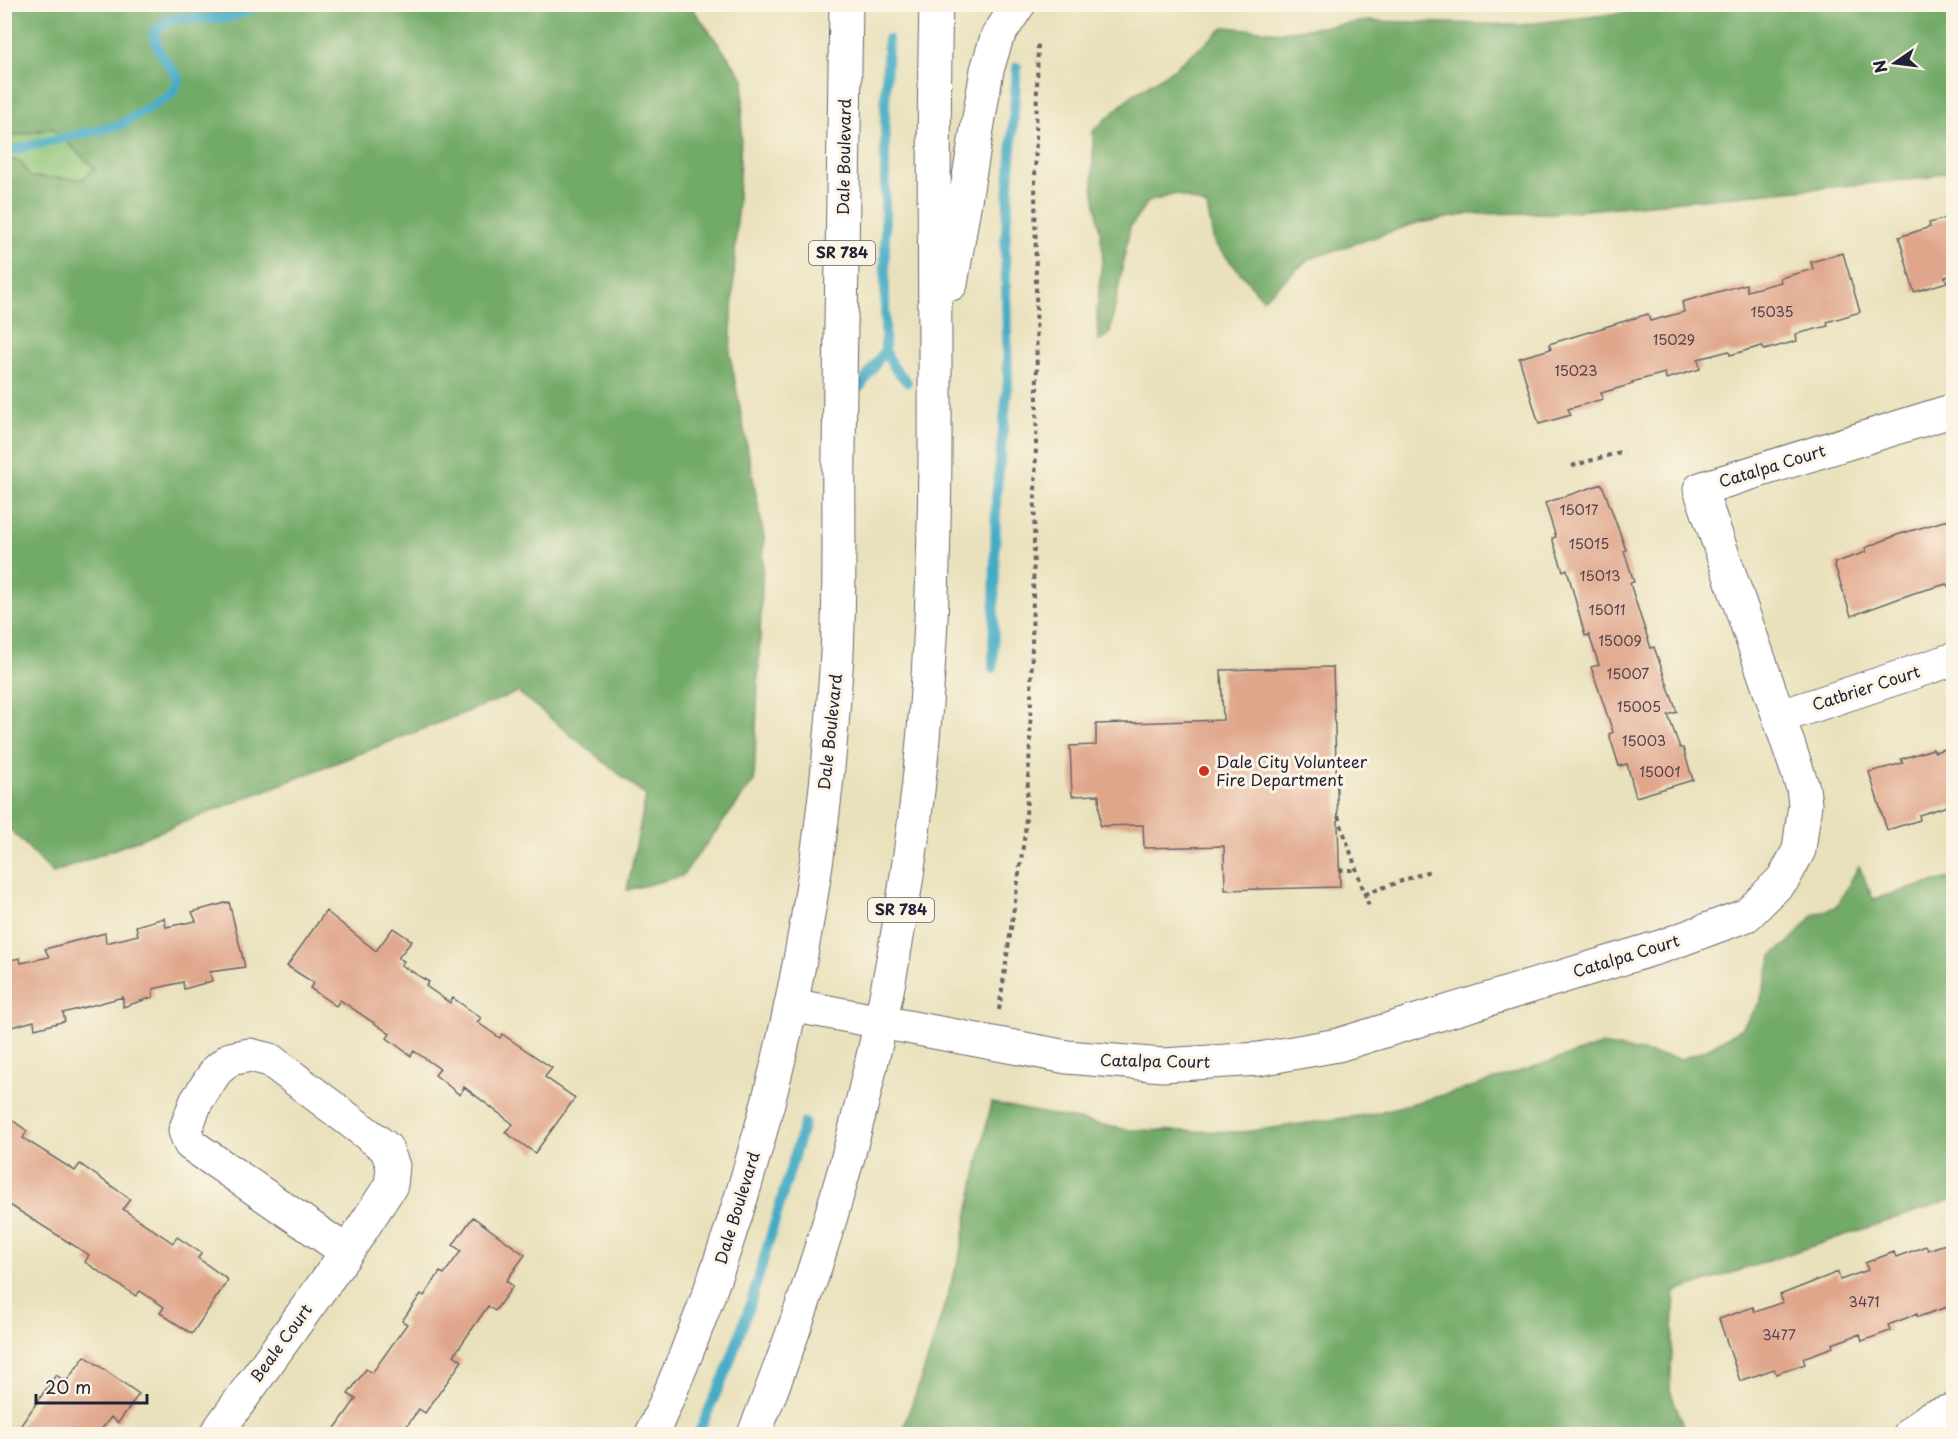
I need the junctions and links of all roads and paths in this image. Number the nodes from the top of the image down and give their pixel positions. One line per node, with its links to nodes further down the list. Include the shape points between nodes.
1 (846, 4): 17 (main road, Dale Boulevard / SR 784, via 837,669 824,798)
2 (936, 4): 5 (main road, SR 784)
3 (1019, 4): 5 (main road, via 997,37 987,70)
4 (1034, 39): 19 (path, via 1039,43 1030,746 1016,908)
5 (936, 365): 18 (main road, SR 784, via 930,640 917,797)
6 (1953, 410): 10 (main road, Catalpa Court, via 1700,489)
7 (1624, 451): 8 (path)
8 (1572, 466)
9 (1953, 659): 10 (main road, Catbrier Court)
10 (1779, 717): 19 (main road, Catalpa Court, via 1803,788 1805,819 1799,850 1784,879 1762,902 1747,915 1728,923 1300,1054 1163,1065 1067,1057)
11 (1338, 816): 13 (path)
12 (1339, 870): 13 (path)
13 (1356, 870): 15 (path)
14 (1430, 871): 15 (path)
15 (1365, 894): 16 (path)
16 (1370, 909)
17 (790, 1005): 18 (main road, Catalpa Court); 23 (main road, Dale Boulevard / SR 784, via 726,1250 682,1369)
18 (882, 1022): 19 (main road, Catalpa Court); 24 (main road, SR 784, via 847,1162 815,1267)
19 (993, 1043)
20 (347, 1252): 20 (main road, Beale Court, via 391,1185 393,1166 386,1148 270,1060 250,1056 230,1059 216,1071 196,1102 185,1131 190,1144); 22 (main road, Beale Court)
21 (1953, 1410): 25 (main road, via 1931,1418)
22 (216, 1434)
23 (652, 1434)
24 (754, 1434)
25 (1910, 1434)

